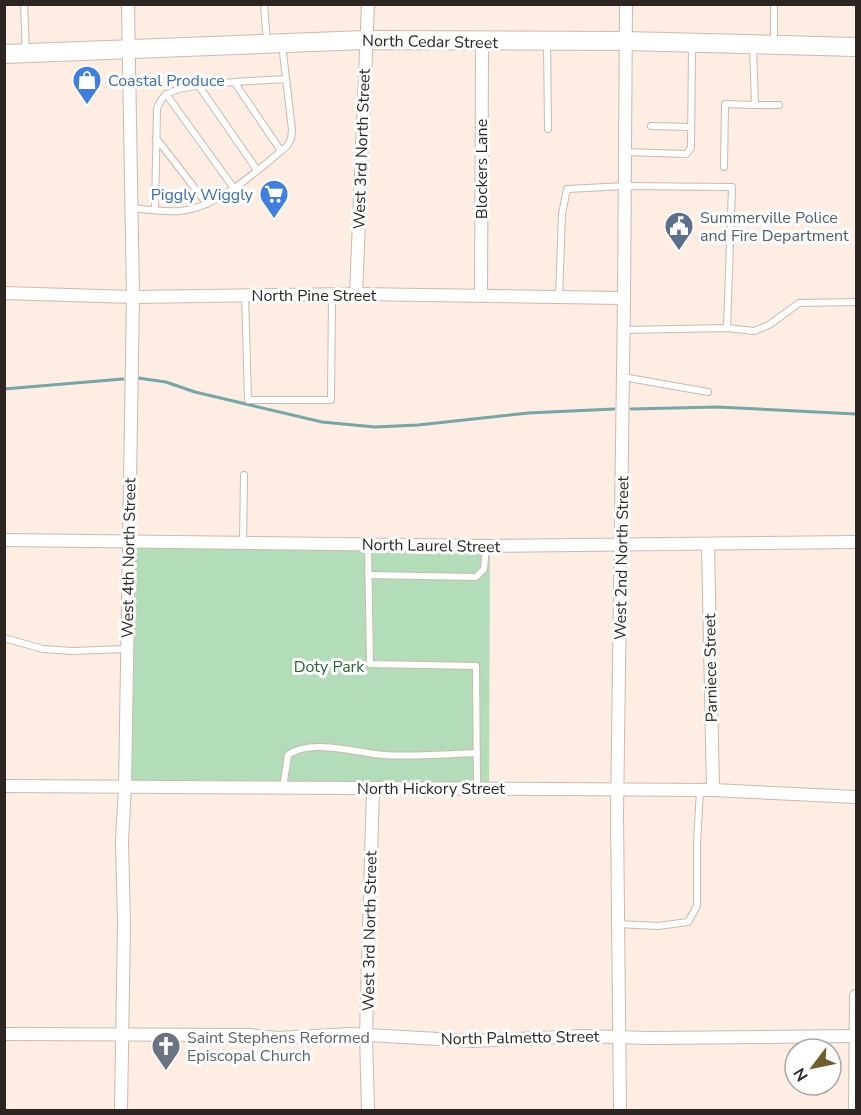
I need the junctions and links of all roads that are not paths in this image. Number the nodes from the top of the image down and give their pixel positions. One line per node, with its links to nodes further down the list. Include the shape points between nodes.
1 (24, 4): 17 (lane)
2 (128, 4): 16 (street, West 4th North Street)
3 (264, 4): 12 (lane)
4 (368, 4): 7 (street, West 3rd North Street)
5 (626, 4): 8 (street, West 2nd North Street)
6 (774, 4): 14 (lane)
7 (365, 40): 9 (street, North Cedar Street); 12 (street, North Cedar Street); 40 (street, West 3rd North Street)
8 (625, 41): 10 (street, North Cedar Street); 11 (street, North Cedar Street); 30 (street, West 2nd North Street)
9 (482, 42): 10 (street, North Cedar Street); 42 (street, Blockers Lane)
10 (547, 42): 27 (lane)
11 (692, 43): 13 (street, North Cedar Street); 26 (lane)
12 (275, 44): 16 (street, North Cedar Street); 19 (lane)
13 (753, 45): 14 (street, North Cedar Street); 23 (lane)
14 (774, 45): 15 (street, North Cedar Street)
15 (856, 47)
16 (129, 49): 17 (street, North Cedar Street); 36 (street, West 4th North Street)
17 (26, 53): 18 (street, North Cedar Street)
18 (4, 54)
19 (286, 80): 20 (lane); 29 (lane, via 292,130 291,139)
20 (235, 83): 21 (lane); 29 (lane)
21 (199, 86): 22 (lane); 32 (lane)
22 (166, 94): 28 (lane, via 157,109); 34 (lane)
23 (755, 105): 24 (lane); 31 (lane, via 725,104)
24 (779, 105)
25 (651, 126): 26 (lane)
26 (691, 127): 30 (lane, via 691,148 686,154)
27 (548, 129)
28 (156, 138): 35 (lane); 37 (lane)
29 (281, 151): 32 (lane)
30 (625, 152): 33 (street, West 2nd North Street)
31 (724, 167)
32 (257, 170): 34 (lane)
33 (625, 186): 44 (lane, via 567,189 562,214); 45 (street, West 2nd North Street); 47 (lane, via 732,187)
34 (233, 187): 35 (lane)
35 (207, 204): 37 (lane, via 182,211)
36 (133, 208): 37 (lane); 43 (street, West 4th North Street)
37 (155, 210)
38 (4, 293): 43 (street, North Pine Street)
39 (332, 294): 40 (street, North Pine Street); 41 (street, North Pine Street); 41 (lane, via 331,400 249,400)
40 (356, 294): 42 (street, North Pine Street)
41 (245, 295): 43 (street, North Pine Street)
42 (481, 296): 44 (street, North Pine Street)
43 (134, 297): 53 (street, West 4th North Street)
44 (559, 297): 45 (street, North Pine Street)
45 (624, 298): 48 (street, West 2nd North Street)
46 (856, 302): 47 (lane, via 799,303 781,318 754,331)
47 (727, 328): 48 (lane)
48 (624, 330): 49 (street, West 2nd North Street)
49 (623, 377): 50 (lane); 56 (street, West 2nd North Street)
50 (708, 392)
51 (244, 475): 55 (lane)
52 (4, 540): 53 (street, North Laurel Street)
53 (128, 542): 55 (street, North Laurel Street); 62 (street, West 4th North Street)
54 (856, 542): 58 (street, North Laurel Street)
55 (243, 543): 57 (street, North Laurel Street)
56 (621, 544): 58 (street, North Laurel Street); 59 (street, North Laurel Street); 69 (street, West 2nd North Street)
57 (368, 545): 59 (street, North Laurel Street); 60 (lane)
58 (708, 545): 70 (street, Parniece Street)
59 (486, 546): 60 (lane, via 484,569 476,577)
60 (368, 575): 63 (lane, via 370,664 476,666)
61 (4, 638): 62 (lane, via 43,649)
62 (126, 650): 65 (street, West 4th North Street)
63 (477, 753): 66 (lane, via 384,755 301,748 288,754); 68 (lane)
64 (4, 786): 65 (street, North Hickory Street)
65 (124, 787): 66 (street, North Hickory Street); 75 (street, West 4th North Street)
66 (283, 788): 67 (street, North Hickory Street)
67 (373, 788): 68 (street, North Hickory Street); 76 (street, West 3rd North Street)
68 (477, 789): 69 (street, North Hickory Street)
69 (619, 790): 70 (street, North Hickory Street); 72 (street, West 2nd North Street)
70 (706, 790): 71 (street, North Hickory Street); 72 (lane, via 697,843 697,906 688,922 658,926)
71 (856, 797)
72 (617, 924): 77 (street, West 2nd North Street)
73 (856, 996): 78 (street)
74 (4, 1034): 75 (street, North Palmetto Street)
75 (122, 1035): 76 (street, North Palmetto Street); 79 (street, West 4th North Street)
76 (366, 1035): 77 (street, North Palmetto Street, via 473,1041); 80 (street, West 3rd North Street)
77 (617, 1036): 78 (street, North Palmetto Street); 81 (street, West 2nd North Street)
78 (856, 1036): 82 (street)
79 (121, 1110)
80 (368, 1110)
81 (620, 1110)
82 (855, 1110)

